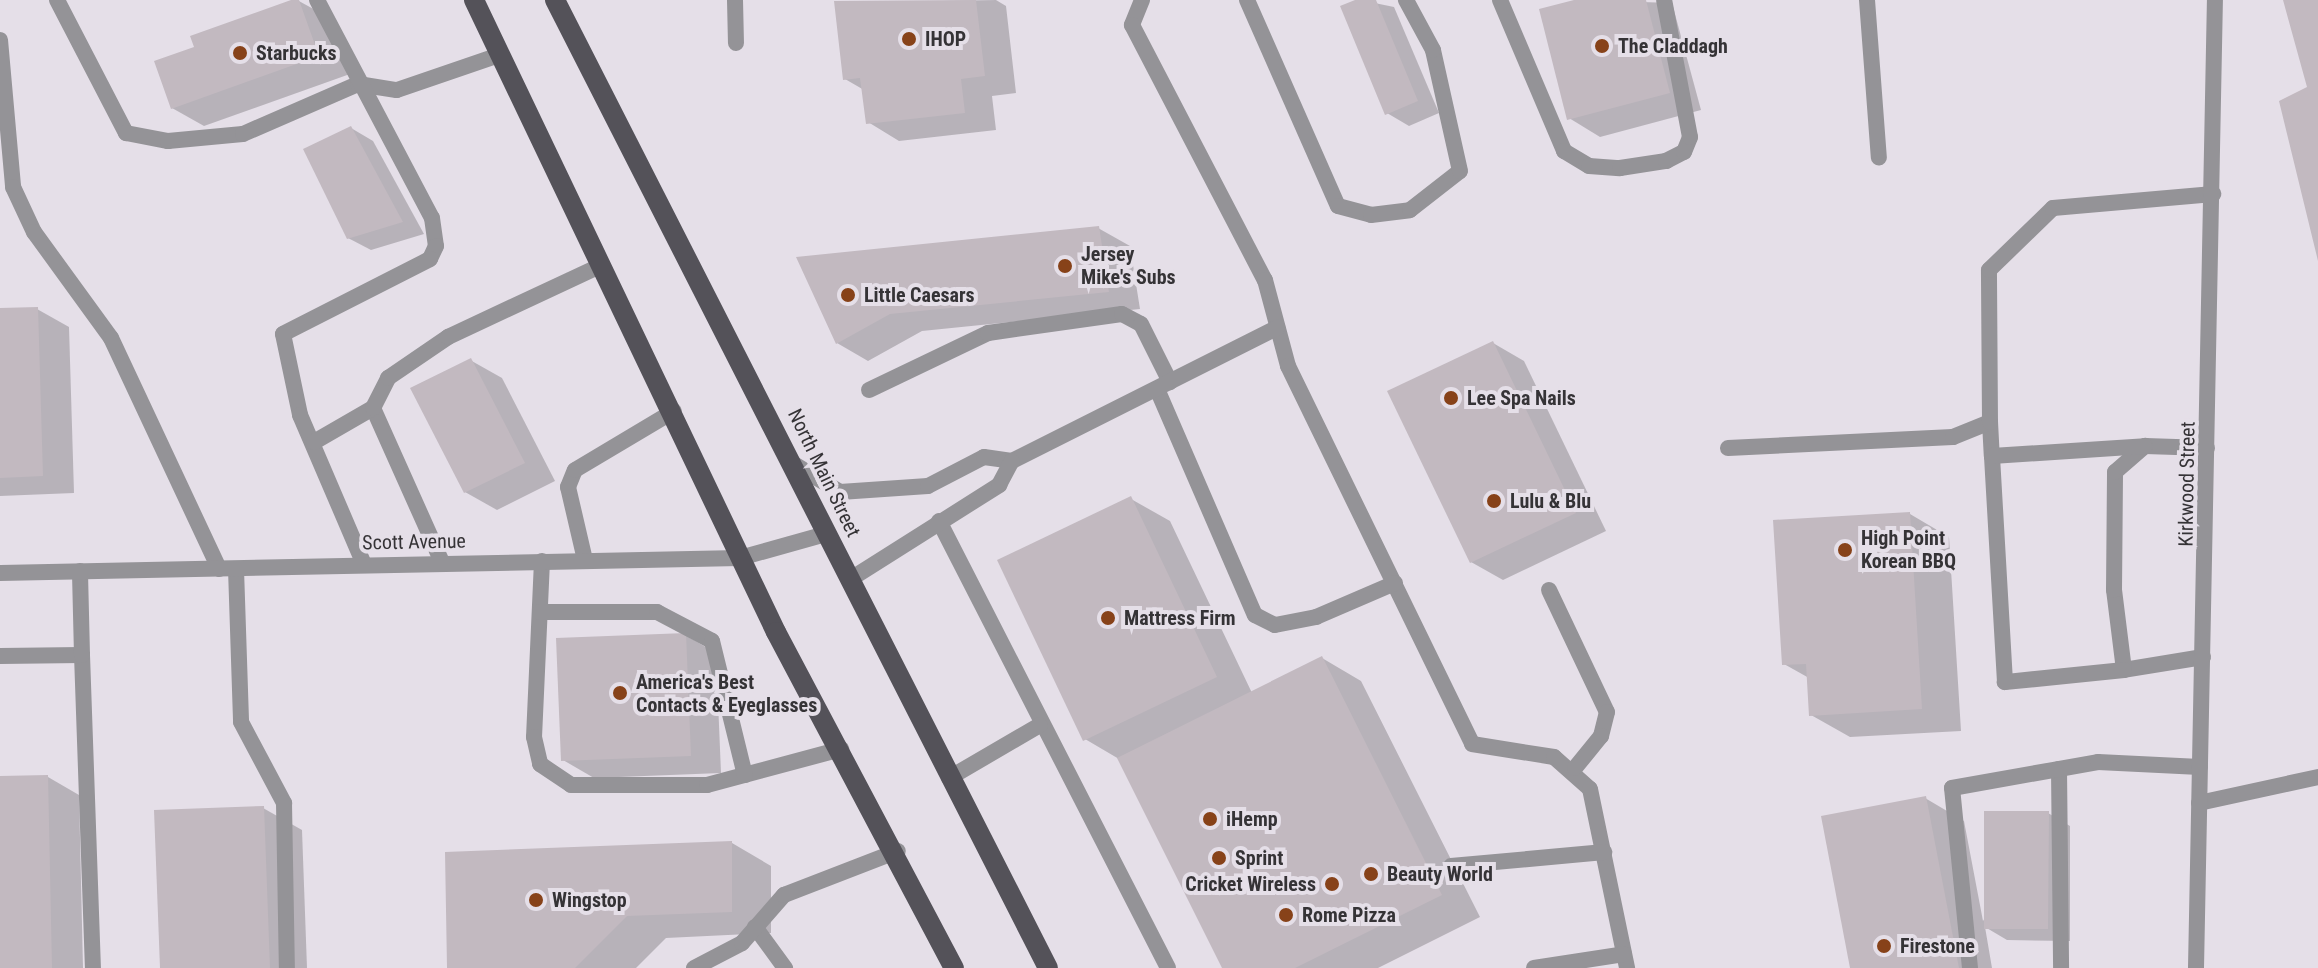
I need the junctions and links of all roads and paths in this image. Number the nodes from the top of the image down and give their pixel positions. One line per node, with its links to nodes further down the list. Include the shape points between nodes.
1 (57, 0): 16 (street, via 126,133 168,141 243,134)
2 (317, 0): 16 (street)
3 (474, 0): 15 (main road)
4 (555, 0): 32 (main road, North Main Street)
5 (735, 0): 14 (street)
6 (1142, 0): 20 (street, via 1132,25 1265,280)
7 (1247, 0): 8 (street, via 1338,206 1371,215 1410,210 1460,171 1433,50)
8 (1406, 0)
9 (1500, 0): 10 (street, via 1564,151 1589,166 1620,168 1666,161 1684,152 1690,137)
10 (1664, 0)
11 (1867, 0): 17 (street)
12 (2215, 0): 18 (street, Kirkwood Street)
13 (0, 40): 40 (street, via 13,187 34,232 111,338)
14 (736, 43)
15 (499, 55): 16 (street, via 397,90); 19 (main road)
16 (358, 84): 26 (street, via 432,218 436,246 430,259 283,334 300,415)
17 (1879, 158)
18 (2213, 194): 25 (street, via 2053,208 1989,270); 29 (street, Kirkwood Street)
19 (602, 265): 23 (street, via 448,337 388,378); 24 (main road)
20 (1277, 328): 21 (street); 44 (street, via 1288,366)
21 (1164, 385): 22 (street, via 1141,324 1122,314 988,333); 31 (street); 44 (street, via 1255,615 1275,625 1316,617)
22 (869, 390)
23 (373, 408): 26 (street); 39 (street)
24 (674, 411): 35 (main road); 36 (street, via 575,470 568,487)
25 (1990, 422): 28 (street, via 1953,437); 30 (street)
26 (314, 442): 38 (street)
27 (2145, 446): 29 (street); 30 (street); 50 (street, via 2115,472 2114,590)
28 (1728, 448)
29 (2207, 448): 49 (street, Kirkwood Street)
30 (1992, 456): 50 (street, via 2005,682)
31 (1012, 461): 32 (street, via 984,457 928,486 840,492); 33 (street, via 999,485)
32 (794, 464): 34 (main road, North Main Street)
33 (939, 521): 43 (street); 51 (street)
34 (826, 534): 35 (street, Scott Avenue); 43 (main road, North Main Street)
35 (740, 558): 36 (street, Scott Avenue); 52 (main road)
36 (585, 560): 37 (street, Scott Avenue)
37 (542, 561): 39 (street, Scott Avenue); 46 (street)
38 (363, 562): 39 (street, Scott Avenue); 40 (street, Scott Avenue)
39 (442, 562)
40 (228, 569): 41 (street, Scott Avenue); 66 (street, via 241,722 284,803)
41 (80, 571): 42 (street, Scott Avenue); 47 (street)
42 (0, 573)
43 (849, 580): 58 (main road, North Main Street)
44 (1395, 583): 54 (street, via 1472,744 1554,757)
45 (1549, 590): 54 (street, via 1607,712 1601,736)
46 (540, 612): 56 (street, via 657,612 689,622 712,641); 56 (street, via 534,737 540,764 571,785 707,785)
47 (82, 655): 48 (street); 65 (street)
48 (0, 656)
49 (2203, 657): 50 (street); 53 (street, Kirkwood Street)
50 (2124, 670)
51 (1040, 725): 58 (street); 71 (street)
52 (841, 749): 56 (street); 60 (main road)
53 (2200, 767): 55 (street, via 2098,762); 59 (street, Kirkwood Street)
54 (1575, 768): 61 (street, via 1590,789)
55 (2059, 769): 73 (street, via 1952,788); 74 (street)
56 (745, 775)
57 (2318, 777): 59 (street)
58 (949, 778): 70 (main road, North Main Street)
59 (2199, 803): 75 (street, Kirkwood Street)
60 (898, 851): 63 (street, via 784,895); 69 (main road)
61 (1604, 852): 62 (street); 64 (street)
62 (1451, 866)
63 (755, 927): 67 (street); 68 (street)
64 (1626, 961): 72 (street)
65 (93, 968)
66 (287, 968)
67 (694, 968)
68 (785, 968)
69 (954, 968)
70 (1048, 968)
71 (1168, 968)
72 (1534, 968)
73 (1970, 968)
74 (2061, 968)
75 (2196, 968)

